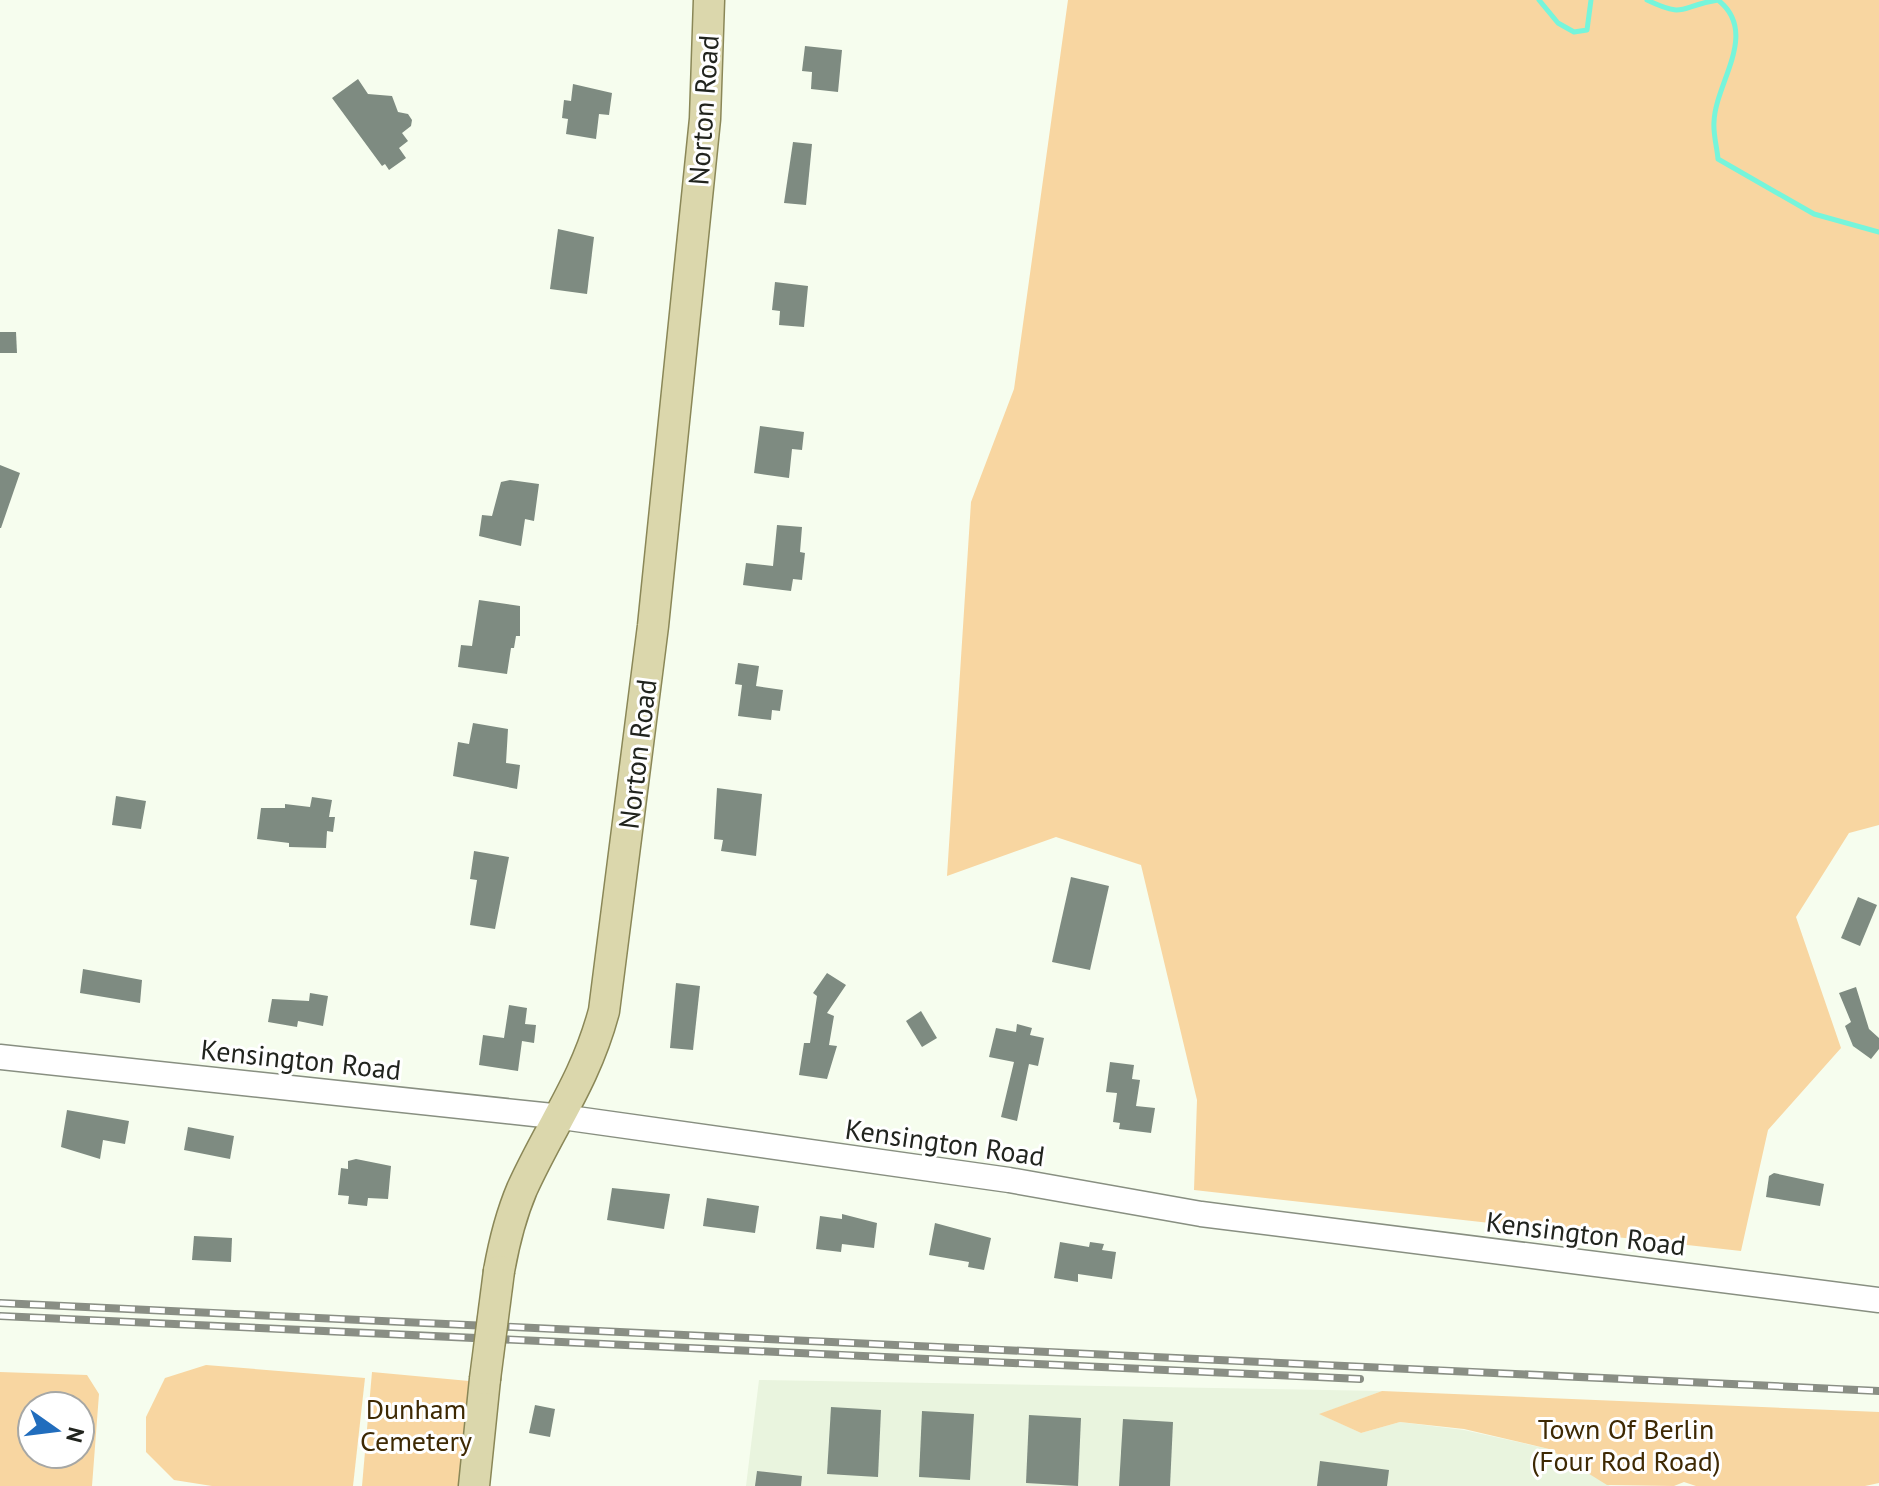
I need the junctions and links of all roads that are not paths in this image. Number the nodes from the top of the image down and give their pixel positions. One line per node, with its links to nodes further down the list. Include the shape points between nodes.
1 (709, 0): 3 (main road, Norton Road, via 705,119 638,752 604,1011 594,1049)
2 (0, 1057): 3 (street, Kensington Road)
3 (562, 1117): 4 (street, Kensington Road, via 1009,1180 1201,1214); 5 (main road, Norton Road, bridge, via 517,1202 499,1271)
4 (1879, 1300)
5 (474, 1486)

